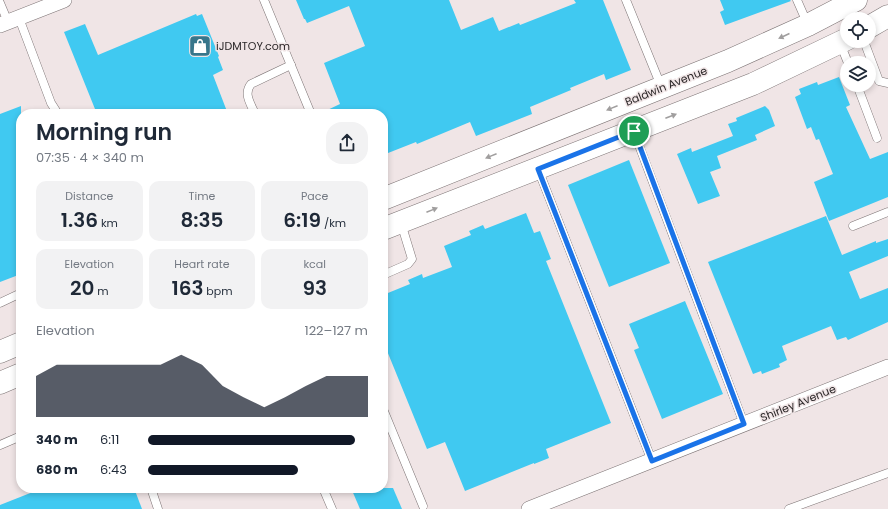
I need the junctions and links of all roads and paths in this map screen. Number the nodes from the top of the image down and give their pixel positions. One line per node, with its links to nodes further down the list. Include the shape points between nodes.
1 (264, 0): 13 (lane)
2 (626, 0): 15 (lane)
3 (796, 0): 10 (lane)
4 (856, 0): 10 (main road, Baldwin Avenue)
5 (61, 1): 8 (street)
6 (0, 3): 8 (lane)
7 (888, 16): 9 (main road)
8 (9, 22): 17 (lane)
9 (876, 23)
10 (808, 25): 15 (main road, Baldwin Avenue, one-way to 15)
11 (840, 42): 20 (main road, one-way to 11, via 753,84)
12 (867, 48): 14 (lane, via 879,81)
13 (291, 65): 18 (lane, via 251,84 246,93); 19 (lane)
14 (888, 83)
15 (662, 88): 23 (main road, Baldwin Avenue, one-way to 23)
16 (859, 92): 21 (lane)
17 (55, 109)
18 (253, 109)
19 (309, 109)
20 (634, 131): 22 (main road); 36 (lane)
21 (877, 138)
22 (538, 169): 25 (main road, one-way to 22); 39 (lane)
23 (388, 197)
24 (888, 212): 26 (lane)
25 (392, 226): 27 (lane, via 412,259 408,264)
26 (853, 226)
27 (388, 273)
28 (16, 295): 29 (lane)
29 (0, 303)
30 (16, 345): 31 (main road)
31 (0, 352)
32 (888, 367): 36 (street, Shirley Avenue)
33 (16, 376): 34 (main road)
34 (0, 383)
35 (388, 421): 43 (lane)
36 (744, 424): 39 (street, Shirley Avenue)
37 (16, 438): 38 (lane)
38 (0, 445)
39 (652, 461): 46 (street, Shirley Avenue)
40 (888, 473): 47 (lane)
41 (153, 493): 44 (lane)
42 (326, 493): 45 (lane)
43 (422, 506)
44 (158, 509)
45 (332, 509)
46 (529, 509)
47 (789, 509)

